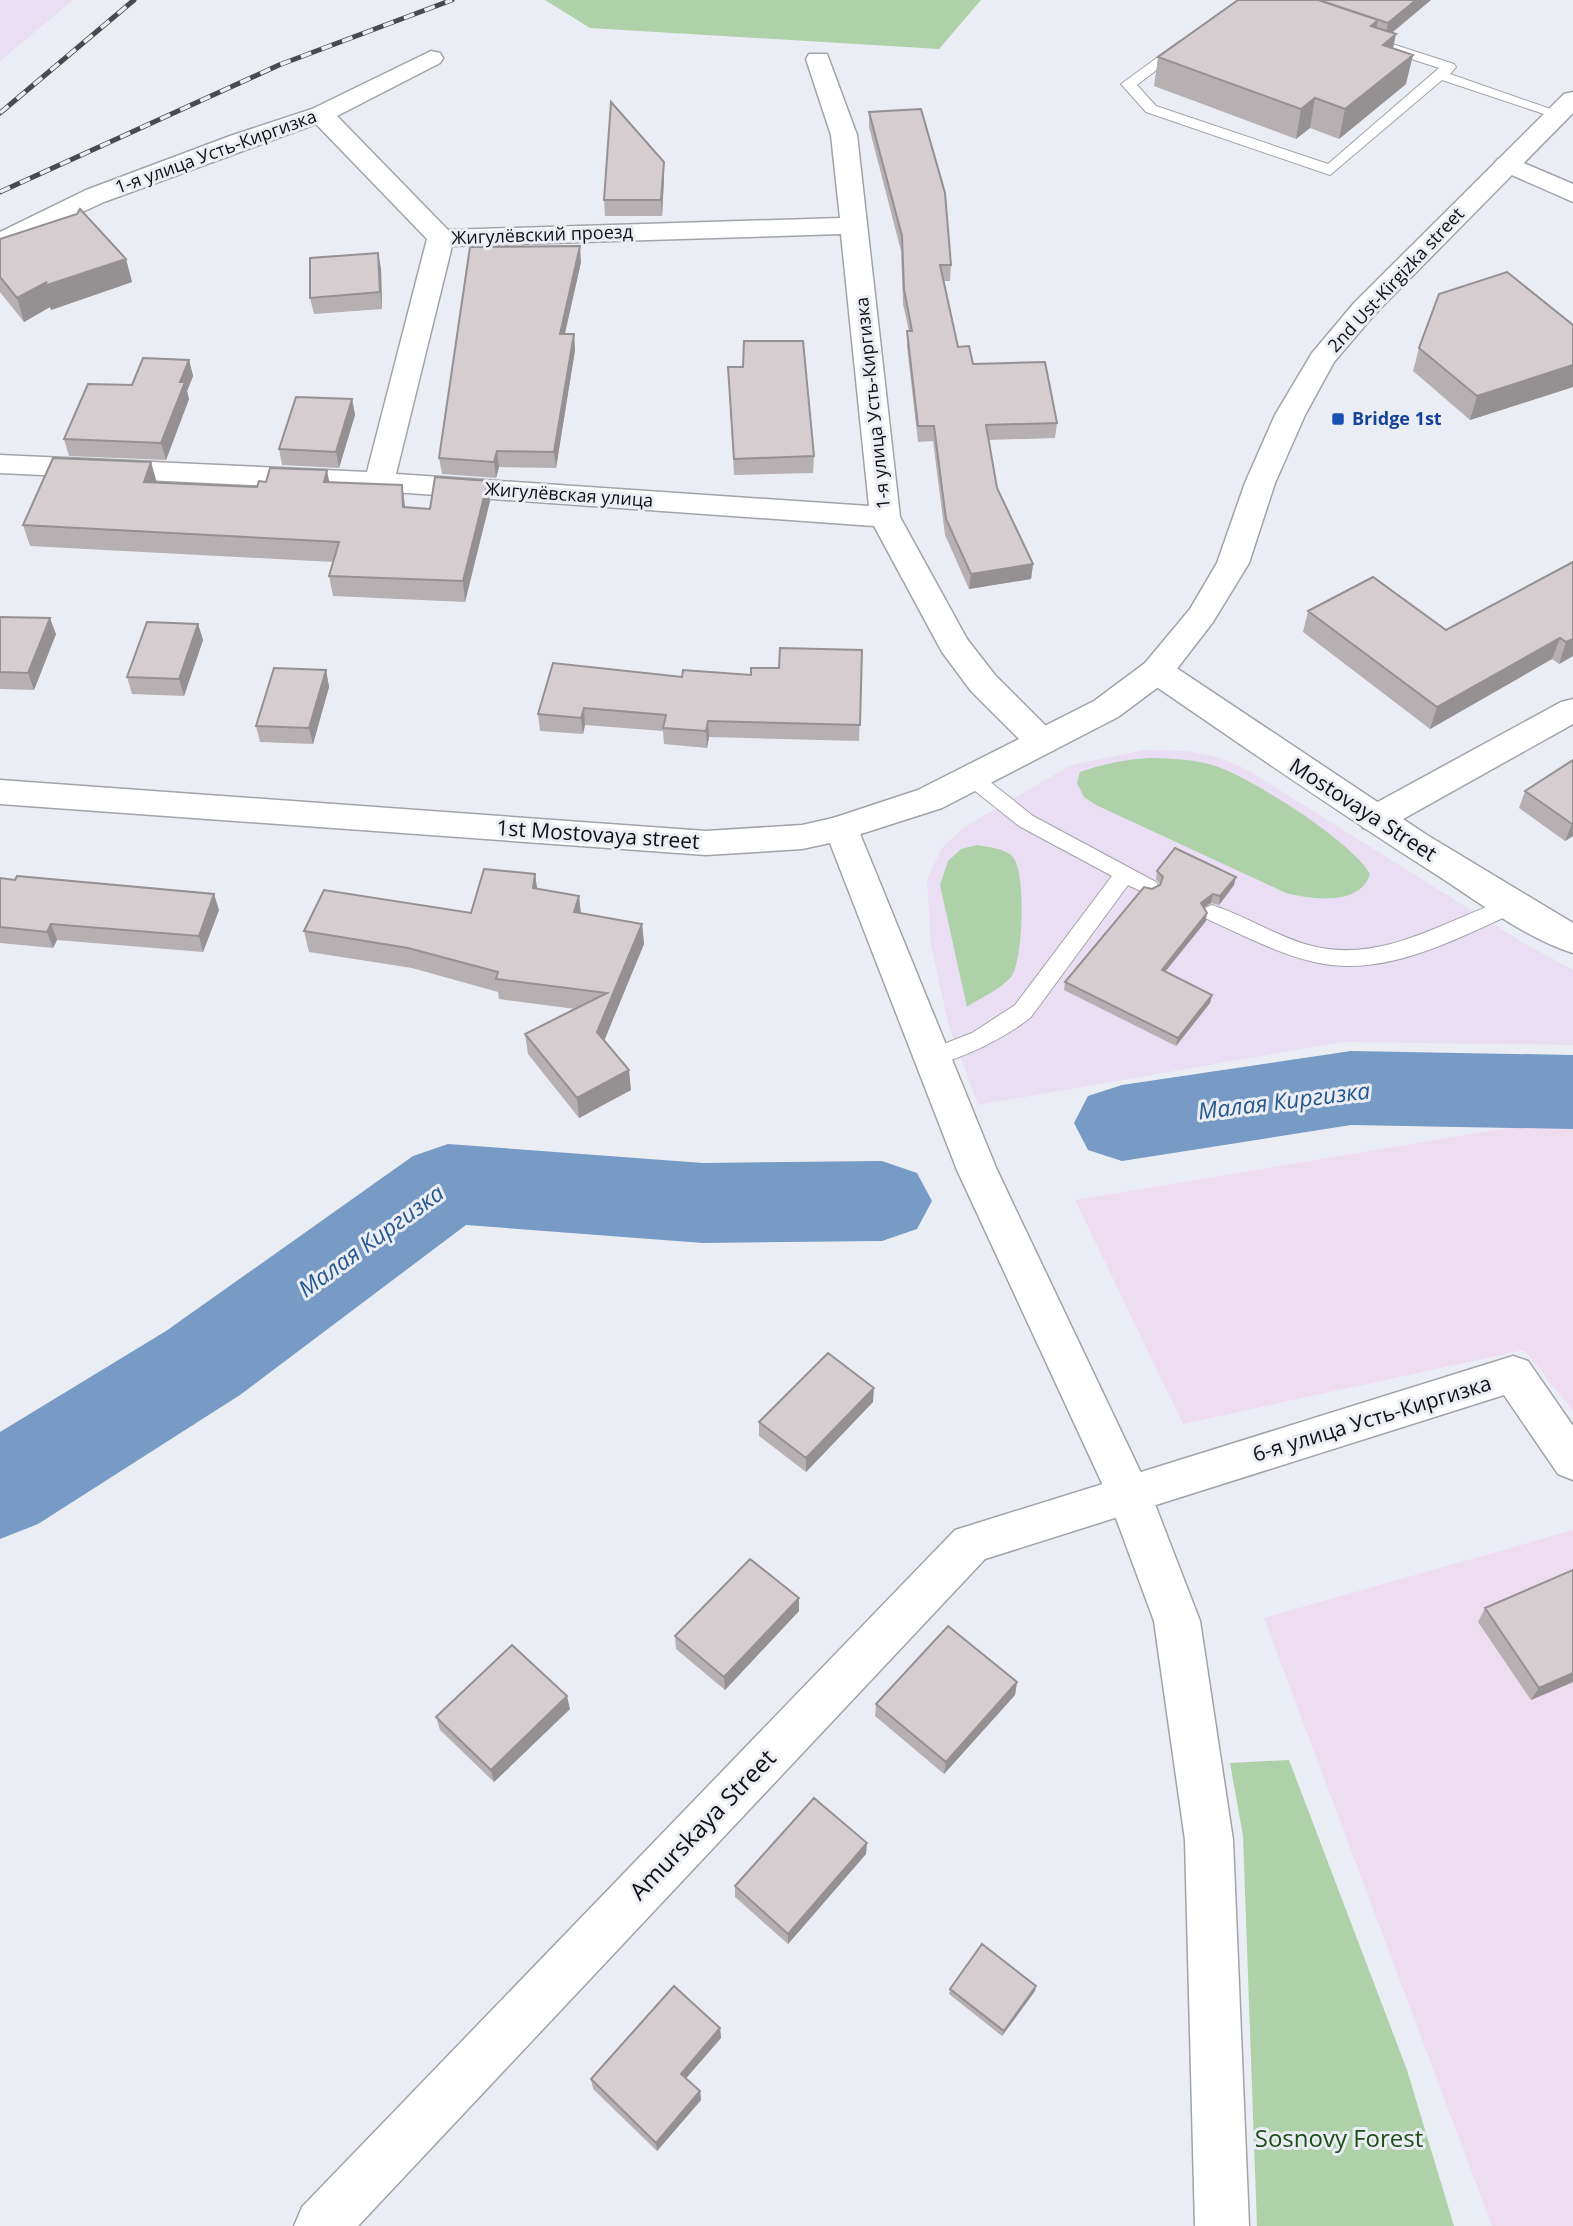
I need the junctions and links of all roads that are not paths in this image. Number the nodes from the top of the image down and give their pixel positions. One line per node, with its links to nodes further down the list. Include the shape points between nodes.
1 (1190, 38): 5 (lane, via 1128,84 1151,109 1330,170)
2 (1373, 42): 5 (lane, via 1449,67)
3 (431, 58): 7 (street, 1-я улица Усть-Киргизка)
4 (818, 59): 10 (street, 1-я улица Усть-Киргизка, via 844,135)
5 (1440, 75): 6 (lane)
6 (1565, 107): 8 (street, 2nd Ust-Kirgizka street)
7 (321, 114): 11 (street); 12 (street, 1-я улица Усть-Киргизка, via 95,196)
8 (1507, 164): 9 (street); 16 (street, 2nd Ust-Kirgizka street, via 1364,309 1322,359 1290,415 1260,483 1233,563 1202,615)
9 (1573, 194)
10 (853, 226): 11 (street, Жигулёвский проезд); 15 (street, 1-я улица Усть-Киргизка)
11 (440, 238): 14 (street, Жигулёвский проезд)
12 (0, 242)
13 (0, 464): 14 (street, Жигулёвская улица)
14 (379, 482): 15 (street, Жигулёвская улица)
15 (886, 517): 18 (street, 1-я улица Усть-Киргизка, via 953,644 983,683)
16 (1157, 671): 18 (street, 1st Mostovaya street, via 1106,709); 21 (street, Mostovaya Street)
17 (1573, 710): 21 (street)
18 (1042, 742): 19 (street, 1st Mostovaya street)
19 (972, 778): 22 (street, 1st Mostovaya street, via 919,803); 23 (lane, via 1026,821)
20 (0, 793): 22 (street, 1st Mostovaya street, via 706,843 802,837)
21 (1375, 819): 25 (street, Mostovaya Street)
22 (842, 828): 28 (street)
23 (1124, 875): 24 (lane); 28 (lane, via 1023,1011 981,1041)
24 (1149, 887)
25 (1512, 906): 26 (lane, via 1399,950 1349,958 1302,950); 27 (street, Mostovaya Street)
26 (1212, 912)
27 (1573, 940)
28 (931, 1058): 30 (street, via 977,1170)
29 (1573, 1461): 30 (street, 6-я улица Усть-Киргизка, via 1513,1374)
30 (1129, 1494): 31 (street, Amurskaya Street, via 971,1544); 32 (street, via 1177,1621 1209,1840)
31 (321, 2226)
32 (1222, 2226)

